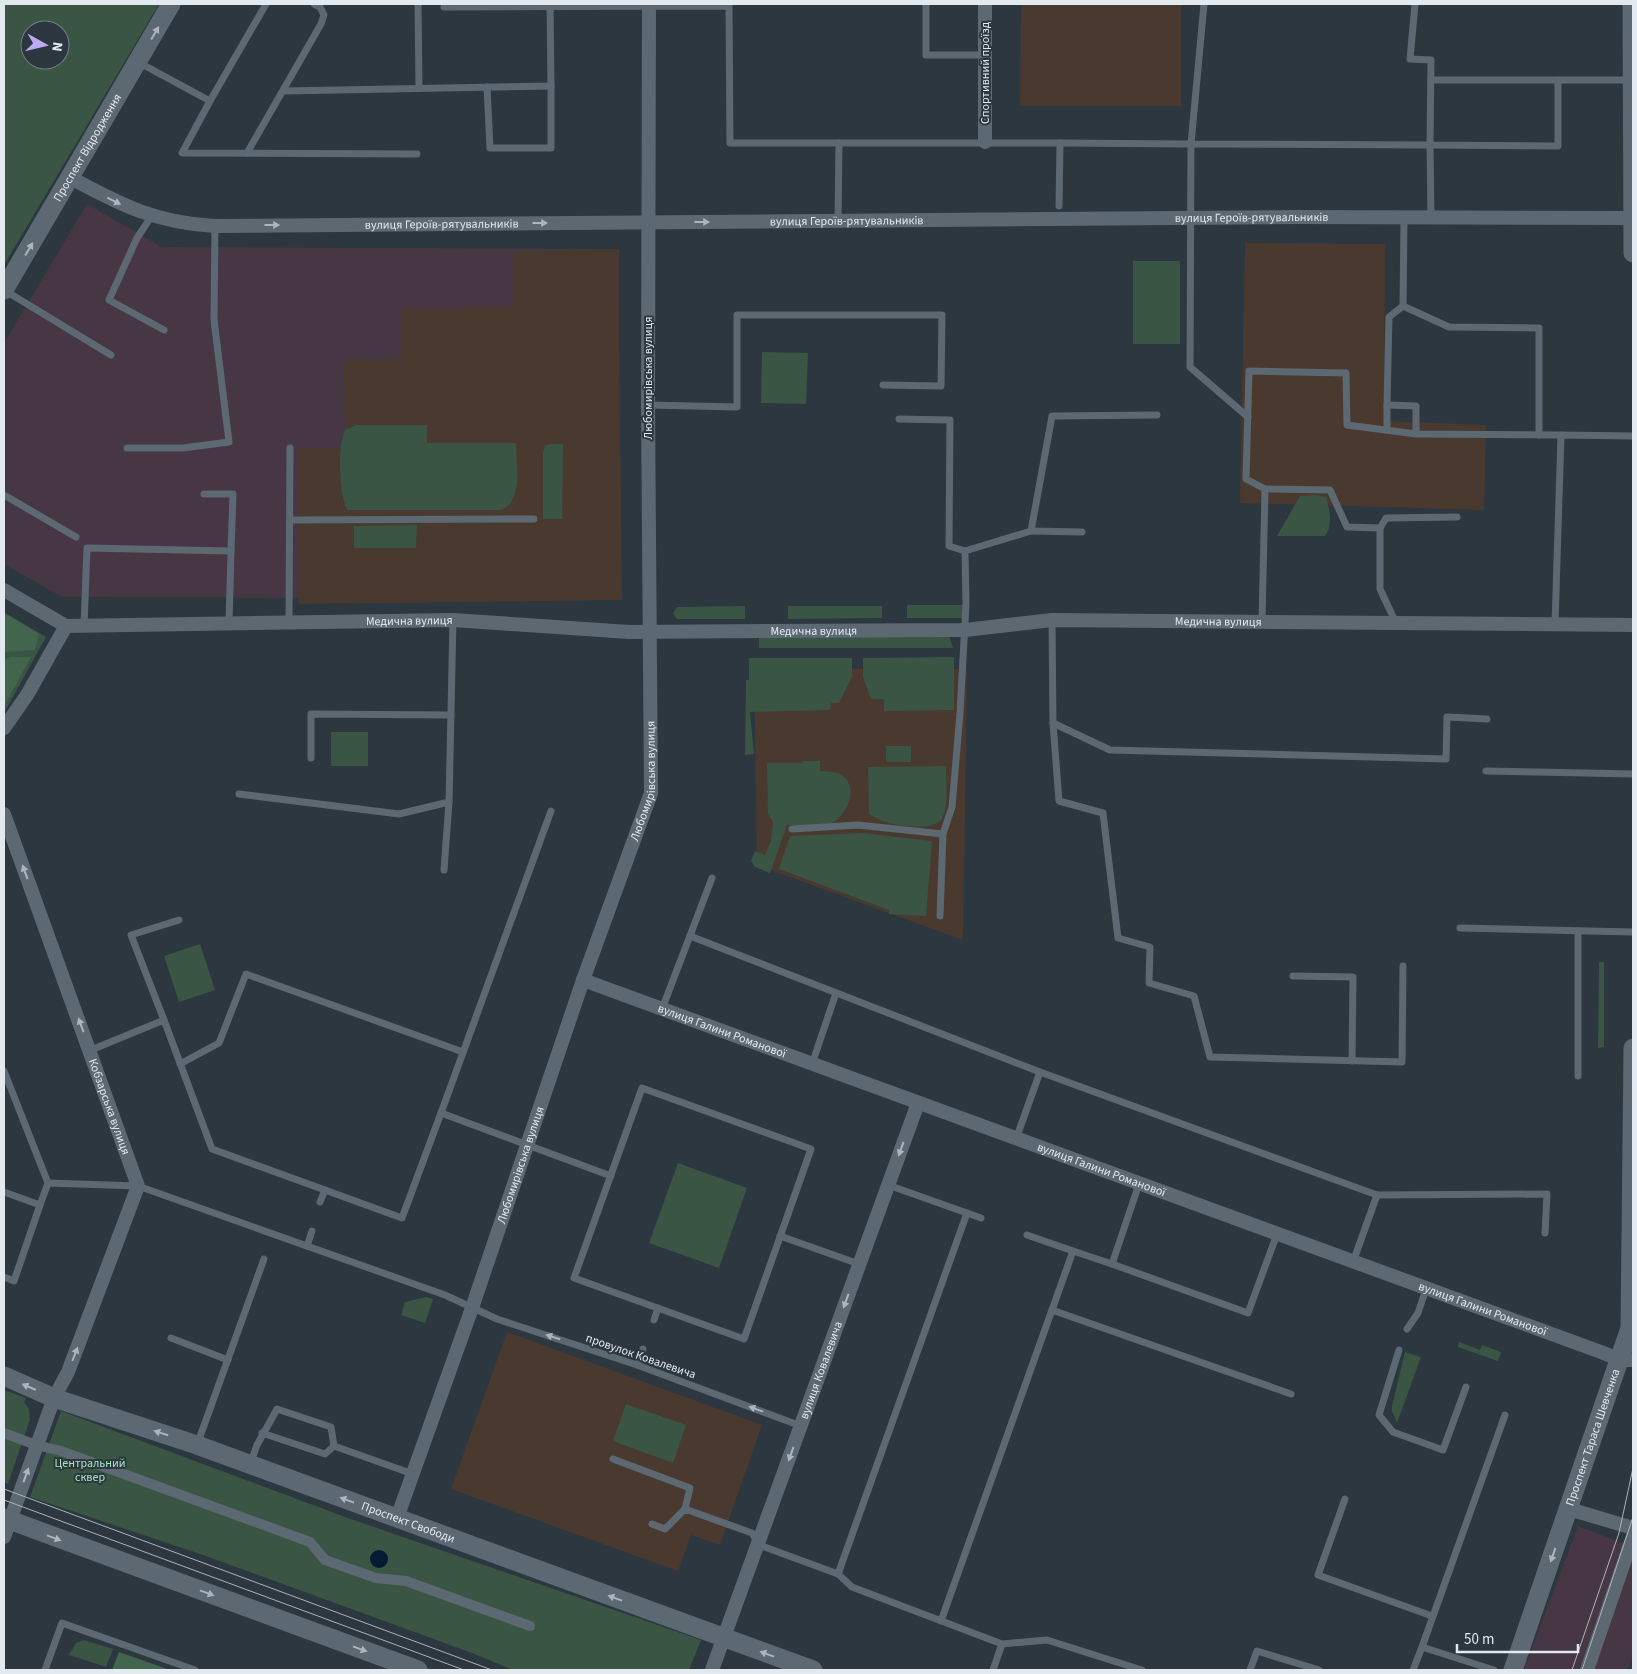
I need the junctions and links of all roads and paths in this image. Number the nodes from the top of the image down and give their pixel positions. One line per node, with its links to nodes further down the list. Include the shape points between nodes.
1 (171, 4): 14 (main road, Проспект Відродження, one-way to 1)
2 (266, 4): 22 (lane)
3 (314, 4): 21 (lane, via 320,7 324,16)
4 (418, 4): 20 (lane)
5 (649, 4): 11 (lane); 24 (lane, via 729,6 730,143); 38 (street, Любомирівська вулиця)
6 (926, 4): 13 (lane, via 926,56)
7 (985, 4): 13 (street, Спортивний проїзд)
8 (1204, 4): 26 (lane)
9 (1415, 4): 15 (lane, via 1410,59 1431,60)
10 (1632, 4): 17 (main road)
11 (550, 5): 12 (lane); 18 (lane)
12 (444, 7)
13 (985, 55): 23 (street, Спортивний проїзд)
14 (138, 61): 22 (lane); 30 (main road, Проспект Відродження)
15 (1431, 80): 16 (lane); 27 (lane)
16 (1558, 80): 17 (lane); 27 (lane, via 1558,146)
17 (1633, 80): 35 (main road)
18 (551, 86): 19 (lane); 19 (lane, via 551,148 490,148)
19 (487, 87): 20 (lane)
20 (419, 88): 21 (lane)
21 (284, 91): 28 (lane)
22 (210, 101): 28 (lane, via 182,153)
23 (986, 142): 24 (lane); 25 (lane)
24 (839, 143): 37 (lane)
25 (1060, 143): 26 (lane); 31 (lane)
26 (1191, 144): 27 (lane); 36 (lane)
27 (1430, 145): 34 (lane)
28 (247, 153): 29 (lane)
29 (417, 154)
30 (71, 178): 32 (street, вулиця Героїв-рятувальників, one-way to 32); 41 (main road, Проспект Відродження, one-way to 30)
31 (1059, 206)
32 (151, 217): 39 (street, вулиця Героїв-рятувальників); 43 (lane, via 137,238 109,300)
33 (1404, 218): 34 (street, вулиця Героїв-рятувальників); 36 (street, вулиця Героїв-рятувальників); 42 (lane)
34 (1431, 218): 35 (street, вулиця Героїв-рятувальників)
35 (1633, 218): 40 (main road)
36 (1190, 220): 37 (street, вулиця Героїв-рятувальників); 49 (lane, via 1190,367)
37 (838, 221): 38 (street, вулиця Героїв-рятувальників, one-way to 37)
38 (649, 222): 39 (street, вулиця Героїв-рятувальників, one-way to 38); 46 (street, Любомирівська вулиця)
39 (214, 226): 56 (lane, via 214,320 229,442 183,448)
40 (1633, 254)
41 (4, 290): 44 (lane)
42 (1403, 306): 47 (lane, via 1389,317); 53 (lane, via 1449,327 1539,328)
43 (164, 330)
44 (111, 355)
45 (883, 385): 46 (lane, via 941,386 942,315 737,315 737,406)
46 (648, 405): 82 (street, Любомирівська вулиця)
47 (1388, 405): 51 (lane); 52 (lane, via 1416,406)
48 (1157, 415): 65 (lane, via 1052,416)
49 (1248, 417): 51 (lane, via 1249,371 1346,373 1347,425); 58 (lane, via 1246,478)
50 (899, 419): 69 (lane, via 950,420 949,546)
51 (1387, 430): 52 (lane)
52 (1416, 434): 53 (lane)
53 (1539, 435): 54 (lane)
54 (1561, 435): 55 (lane); 77 (lane)
55 (1633, 436)
56 (127, 448)
57 (290, 448): 63 (lane)
58 (1265, 489): 64 (lane, via 1330,490 1346,527); 74 (lane)
59 (204, 494): 68 (lane, via 232,494)
60 (4, 495): 67 (lane)
61 (1457, 517): 64 (lane, via 1386,518)
62 (534, 518): 63 (lane)
63 (290, 520): 73 (lane)
64 (1380, 528): 76 (lane, via 1380,589)
65 (1031, 531): 66 (lane); 69 (lane)
66 (1082, 532)
67 (76, 537)
68 (231, 551): 75 (lane); 80 (lane, via 87,548)
69 (965, 551): 81 (lane)
70 (4, 590): 79 (street)
71 (453, 620): 73 (street, Медична вулиця); 82 (street, Медична вулиця); 83 (lane)
72 (1052, 620): 74 (street, Медична вулиця); 81 (street, Медична вулиця); 85 (lane)
73 (289, 622): 75 (street, Медична вулиця)
74 (1262, 622): 76 (street, Медична вулиця)
75 (229, 623): 80 (street, Медична вулиця)
76 (1396, 623): 77 (street, Медична вулиця)
77 (1555, 624): 78 (street, Медична вулиця)
78 (1633, 625)
79 (66, 626): 80 (street, Медична вулиця); 86 (street, via 27,695)
80 (84, 626)
81 (964, 630): 82 (street, Медична вулиця); 95 (lane, via 952,807)
82 (651, 632): 106 (street, Любомирівська вулиця, via 651,793)
83 (451, 715): 87 (lane, via 312,714); 91 (lane)
84 (1488, 719): 85 (lane, via 1447,717 1446,759 1110,750)
85 (1053, 724): 113 (lane, via 1059,802 1104,812 1118,938 1150,948 1149,983 1194,996 1210,1057)
86 (4, 728)
87 (311, 758)
88 (1486, 771): 89 (lane)
89 (1633, 774)
90 (239, 794): 91 (lane, via 399,814)
91 (449, 802): 96 (lane)
92 (551, 811): 112 (lane)
93 (4, 814): 111 (street, Кобзарська вулиця, one-way to 93)
94 (792, 829): 95 (lane, via 858,825)
95 (943, 834): 98 (lane)
96 (444, 870)
97 (712, 878): 103 (lane)
98 (940, 916)
99 (180, 920): 109 (lane, via 131,935)
100 (1460, 928): 101 (lane)
101 (1578, 930): 102 (lane); 118 (lane)
102 (1633, 932)
103 (690, 936): 107 (lane); 108 (lane)
104 (1403, 966): 113 (lane, via 1402,1062)
105 (1293, 976): 113 (lane, via 1352,978)
106 (583, 980): 108 (street, вулиця Галини Романової); 122 (street, Любомирівська вулиця)
107 (836, 993): 115 (lane); 117 (lane)
108 (662, 1009): 115 (street, вулиця Галини Романової)
109 (164, 1020): 111 (lane); 114 (lane)
110 (1633, 1048): 157 (main road, Проспект Тараса Шевченка)
111 (91, 1050): 127 (street, Кобзарська вулиця)
112 (463, 1052): 114 (lane, via 246,974 219,1043); 120 (lane)
113 (1352, 1060)
114 (180, 1064): 128 (lane, via 212,1149)
115 (812, 1064): 119 (street, вулиця Галини Романової)
116 (4, 1071): 124 (lane)
117 (1040, 1072): 121 (lane); 130 (lane)
118 (1578, 1076)
119 (918, 1103): 121 (street, вулиця Галини Романової); 126 (street, вулиця Ковалевича, one-way to 126)
120 (441, 1113): 122 (lane); 128 (lane, via 402,1218)
121 (1016, 1139): 125 (street, вулиця Галини Романової)
122 (527, 1146): 123 (lane); 148 (street, Любомирівська вулиця)
123 (610, 1176): 139 (lane, via 642,1088 811,1149); 149 (lane, via 574,1278)
124 (48, 1182): 127 (lane, провулок Ковалевича); 132 (lane)
125 (1140, 1184): 138 (street, вулиця Галини Романової); 145 (lane)
126 (888, 1185): 133 (lane); 144 (street, вулиця Ковалевича)
127 (138, 1186): 140 (lane, провулок Ковалевича); 162 (street, one-way to 127, via 68,1372)
128 (325, 1190): 131 (lane)
129 (4, 1192): 132 (lane)
130 (1377, 1195): 136 (lane, via 1547,1194); 143 (lane)
131 (320, 1202)
132 (40, 1205): 146 (lane, via 14,1281)
133 (967, 1213): 134 (lane); 182 (lane)
134 (981, 1218)
135 (312, 1230): 140 (lane)
136 (1545, 1233)
137 (1027, 1234): 141 (lane)
138 (1277, 1234): 143 (street, вулиця Галини Романової); 145 (lane, via 1248,1313)
139 (780, 1236): 144 (lane); 149 (lane, via 744,1339)
140 (307, 1246): 148 (lane, провулок Ковалевича, via 445,1295)
141 (1073, 1251): 145 (lane); 150 (lane)
142 (264, 1259): 156 (lane)
143 (1353, 1262): 147 (street, вулиця Галини Романової)
144 (860, 1264): 164 (street, вулиця Ковалевича, one-way to 164)
145 (1112, 1264)
146 (4, 1278)
147 (1426, 1288): 152 (lane, via 1418,1313); 157 (street, вулиця Галини Романової)
148 (472, 1308): 158 (lane, провулок Ковалевича, one-way to 148); 172 (street, Любомирівська вулиця)
149 (658, 1308): 151 (lane)
150 (1052, 1310): 161 (lane); 184 (lane)
151 (654, 1320)
152 (1407, 1328)
153 (171, 1338): 156 (lane)
154 (643, 1349): 158 (lane)
155 (1399, 1350): 160 (lane, via 1379,1415 1393,1432 1443,1450)
156 (228, 1360): 167 (lane)
157 (1627, 1360): 174 (main road, Проспект Тараса Шевченка)
158 (637, 1365): 164 (lane, провулок Ковалевича, one-way to 158)
159 (4, 1376): 162 (main road, Проспект Свободи, one-way to 159)
160 (1466, 1387)
161 (1291, 1394)
162 (54, 1398): 167 (main road, Проспект Свободи, one-way to 162); 168 (street)
163 (1505, 1415): 183 (lane)
164 (801, 1426): 181 (street, вулиця Ковалевича, one-way to 181)
165 (4, 1433): 168 (street)
166 (262, 1433): 169 (lane, via 325,1454); 169 (lane, via 277,1409 331,1427); 171 (lane)
167 (197, 1445): 171 (main road, Проспект Свободи)
168 (36, 1446): 178 (street, one-way to 168); 185 (street, via 61,1451 310,1542 325,1560 376,1578 406,1581)
169 (334, 1446): 172 (lane)
170 (612, 1459): 175 (lane, via 690,1488)
171 (250, 1465): 176 (main road, Проспект Свободи, one-way to 171)
172 (413, 1474): 176 (street, Любомирівська вулиця)
173 (1345, 1499): 183 (lane, via 1318,1576)
174 (1569, 1509): 179 (street); 200 (main road, Проспект Тараса Шевченка, one-way to 200)
175 (685, 1510): 177 (lane, via 665,1529); 181 (lane, via 752,1533)
176 (398, 1518): 186 (main road, Проспект Свободи, one-way to 176)
177 (652, 1524)
178 (5, 1525): 191 (main road, one-way to 191)
179 (1633, 1528)
180 (1633, 1536): 201 (street)
181 (759, 1545): 182 (lane); 186 (street, вулиця Ковалевича)
182 (838, 1574): 184 (lane, via 852,1588)
183 (1432, 1616): 188 (lane)
184 (941, 1620): 187 (lane)
185 (530, 1626)
186 (725, 1638): 192 (street, вулиця Ковалевича); 193 (main road, Проспект Свободи, one-way to 186)
187 (1002, 1644): 194 (lane); 195 (lane, via 1047,1640)
188 (1422, 1647): 198 (lane); 199 (lane)
189 (45, 1670): 190 (lane, via 62,1623)
190 (195, 1670)
191 (418, 1670)
192 (712, 1670)
193 (813, 1670)
194 (993, 1670)
195 (1142, 1670)
196 (1250, 1670): 197 (lane, via 1257,1651)
197 (1319, 1670)
198 (1413, 1670)
199 (1494, 1670)
200 (1513, 1670)
201 (1587, 1670)

